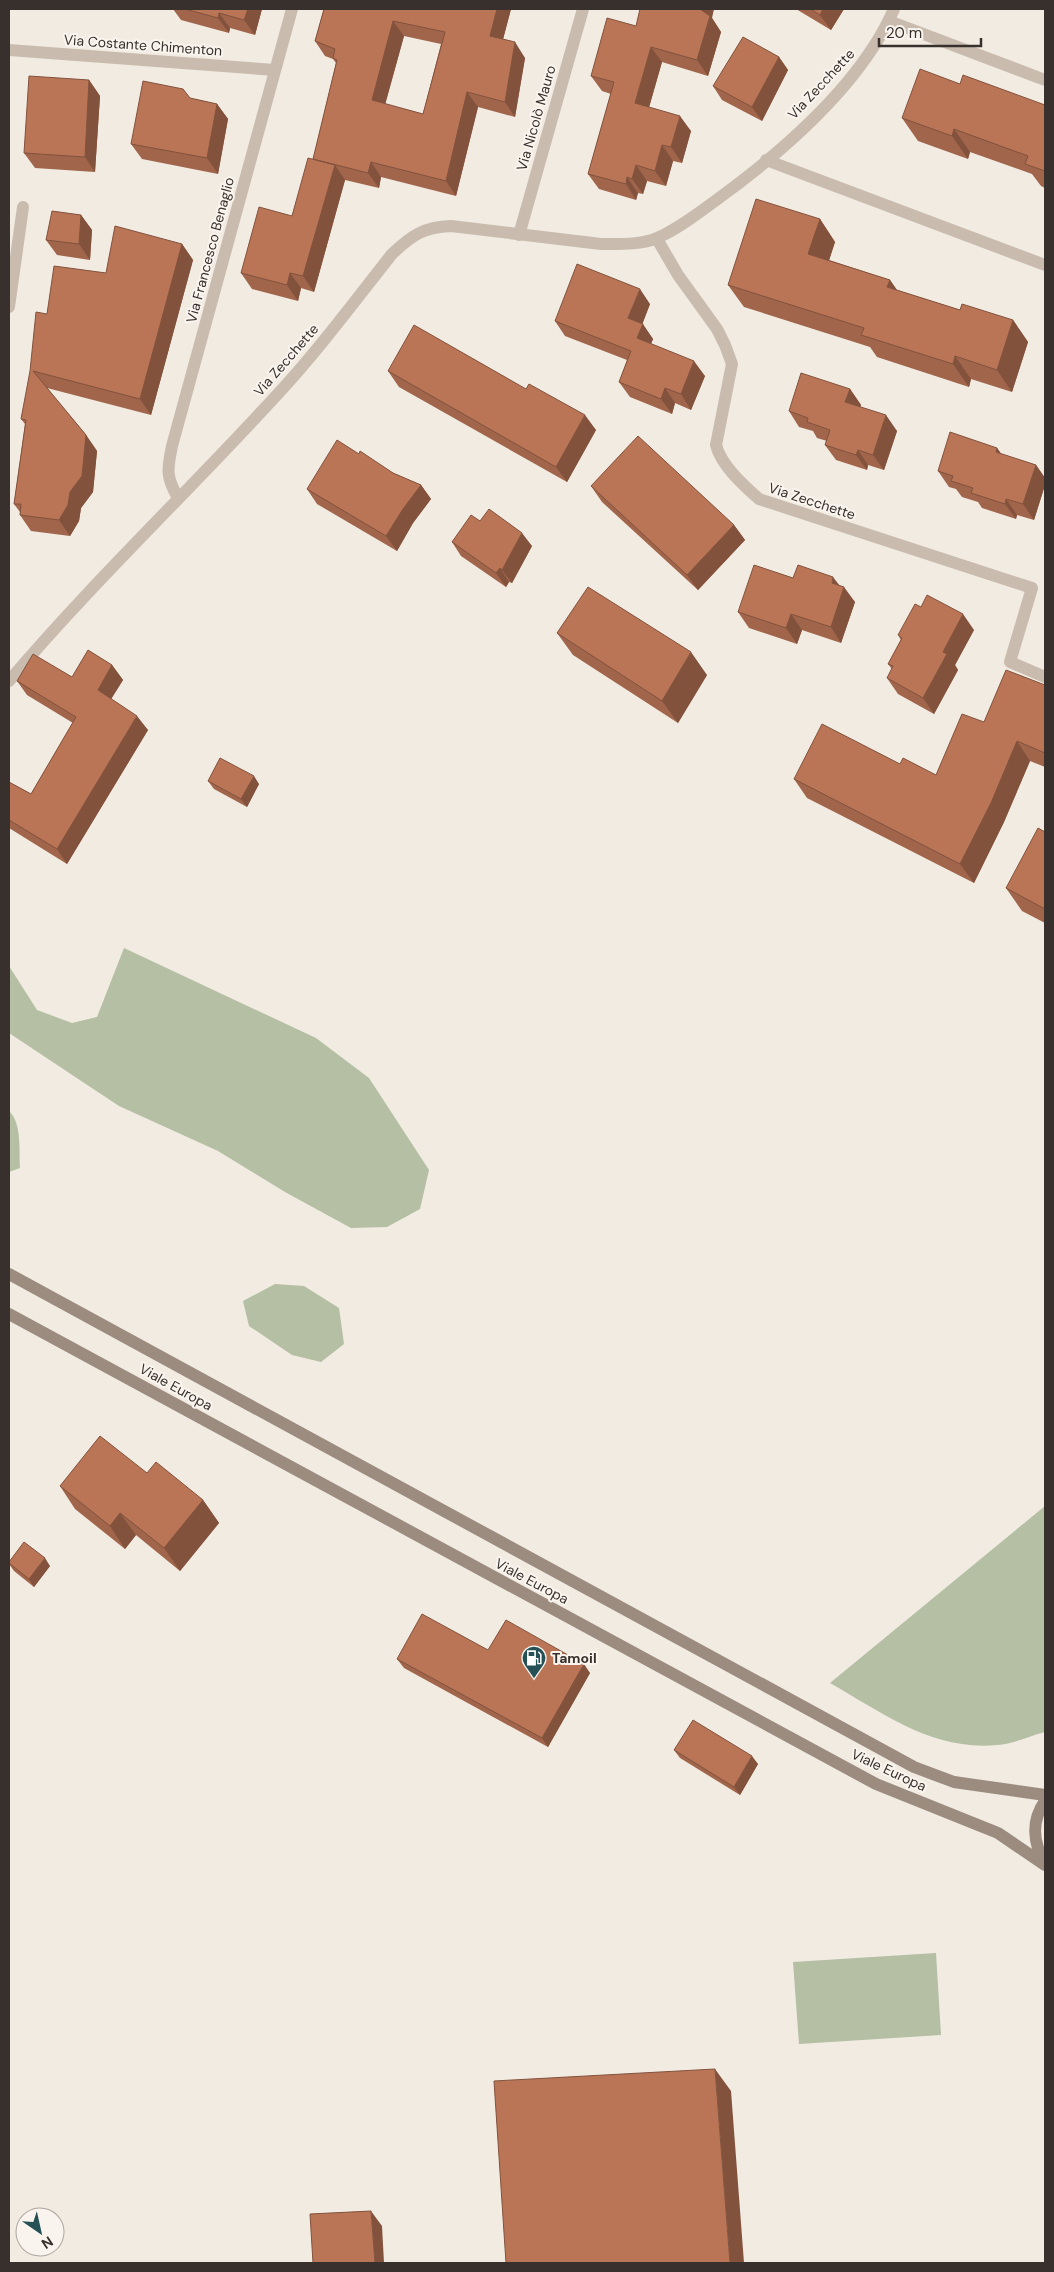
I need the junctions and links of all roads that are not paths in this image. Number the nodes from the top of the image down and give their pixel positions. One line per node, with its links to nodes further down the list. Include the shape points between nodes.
1 (292, 9): 6 (street, Via Francesco Benaglio)
2 (583, 9): 10 (street, Via Nicolò Mauro)
3 (894, 9): 4 (street, Via Zecchette)
4 (889, 21): 7 (street); 8 (street, Via Zecchette, via 859,68 838,92)
5 (9, 50): 6 (street, Via Costante Chimenton)
6 (275, 70): 14 (street, Via Francesco Benaglio, via 172,446 168,473)
7 (1045, 80)
8 (766, 160): 11 (street, Via Zecchette, via 694,216); 12 (street)
9 (24, 206): 13 (street)
10 (519, 234): 11 (street, Via Zecchette, via 601,244); 14 (street, Via Zecchette, via 434,226 405,242 276,396)
11 (657, 239): 15 (street, Via Zecchette, via 716,329 732,364 716,445 718,454 748,490 759,500 1032,588 1010,662)
12 (1045, 265)
13 (9, 307)
14 (178, 498): 16 (street, Via Zecchette, via 99,579)
15 (1045, 677)
16 (9, 681)
17 (9, 1274): 19 (main road, Viale Europa, via 914,1766 954,1782)
18 (9, 1314): 21 (main road, Viale Europa, via 876,1784 998,1833)
19 (1045, 1795)
20 (1045, 1801): 21 (main road, Viale Europa, via 1036,1822 1035,1838)
21 (1045, 1864)

